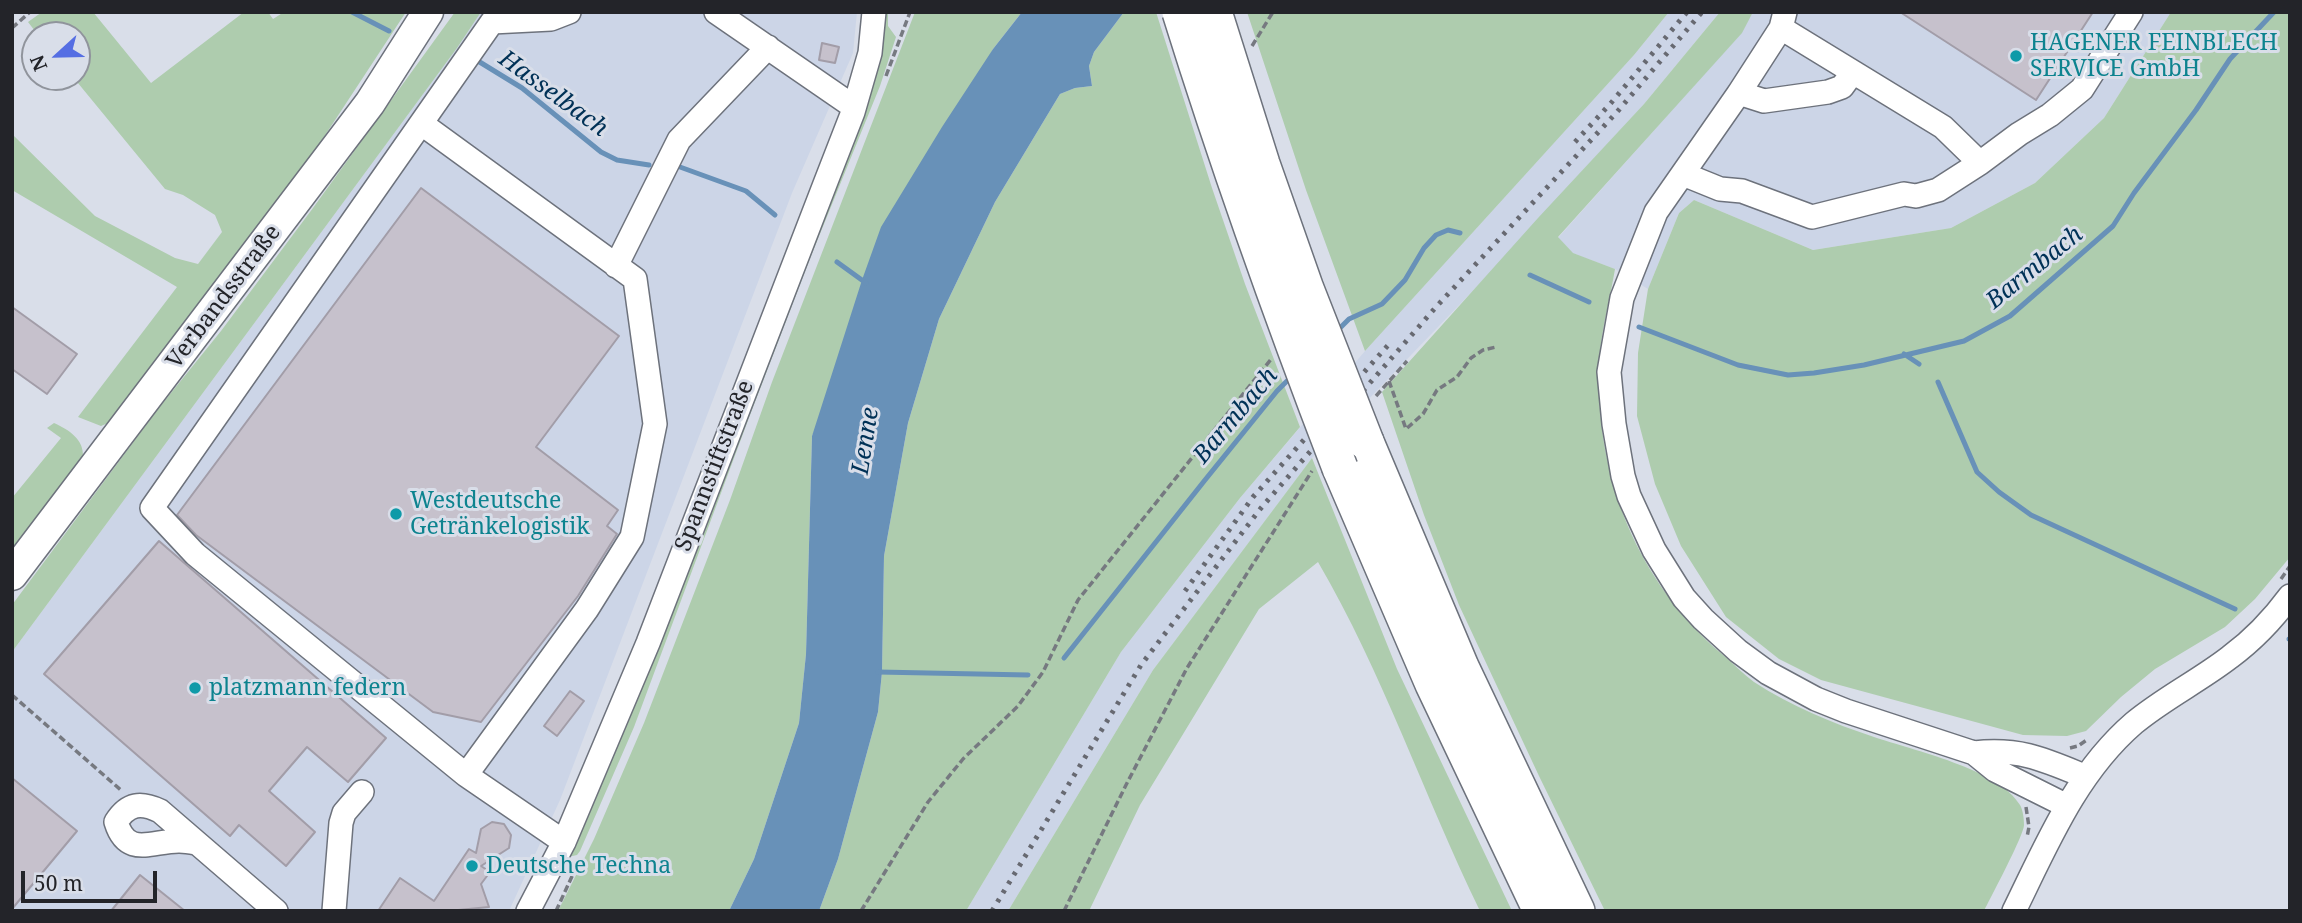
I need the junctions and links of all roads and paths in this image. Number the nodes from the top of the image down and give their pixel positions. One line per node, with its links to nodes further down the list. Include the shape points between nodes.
1 (30, 12): 12 (path)
2 (428, 12): 25 (main road, Verbandsstraße, via 370,103)
3 (569, 12): 17 (street, via 551,19 492,22)
4 (716, 12): 13 (street)
5 (874, 12): 16 (street, Spannstiftstraße, via 870,53)
6 (1180, 12): 24 (highway, bridge)
7 (1214, 12): 42 (highway, bridge, via 1306,289 1366,442 1461,667)
8 (1273, 12): 10 (path)
9 (2131, 12): 18 (street, via 2082,89)
10 (1268, 19)
11 (1783, 20): 14 (street); 15 (street)
12 (12, 28)
13 (768, 47): 16 (street); 20 (street, via 679,140)
14 (1853, 72): 15 (street, via 1843,87 1828,92 1764,101); 18 (street, via 1943,127)
15 (1740, 93): 19 (street)
16 (854, 107): 34 (street, Spannstiftstraße, via 648,643)
17 (422, 124): 20 (street); 29 (street, via 152,509 195,554)
18 (1980, 163): 19 (street, via 1927,195 1904,194 1812,217)
19 (1683, 174): 28 (street, via 1656,212 1622,298 1609,372 1623,476 1639,522 1685,598 1738,651 1768,673 1846,711)
20 (616, 266): 29 (street, via 635,279 655,424 632,537 587,608)
21 (1496, 347): 23 (path, via 1471,358 1406,429)
22 (1278, 350): 39 (path, via 1078,600 1043,673 928,802)
23 (1389, 381)
24 (1328, 466): 40 (path, via 1187,668); 41 (highway)
25 (12, 575)
26 (2290, 596): 30 (street, via 2253,638 2148,712)
27 (12, 695): 32 (path)
28 (1974, 753): 30 (street, via 2001,750 2029,755); 33 (street, via 1995,769)
29 (466, 775): 34 (street)
30 (2084, 776): 33 (street)
31 (362, 792): 37 (street, via 341,823)
32 (135, 806): 35 (street, via 148,805 160,811); 35 (street, via 123,811 116,822 120,835 130,843)
33 (2067, 806): 43 (street)
34 (564, 842): 38 (street, Spannstiftstraße)
35 (196, 843): 36 (street)
36 (276, 911)
37 (334, 911)
38 (528, 911)
39 (861, 911)
40 (1064, 911)
41 (1541, 911)
42 (1577, 911)
43 (2014, 911)

